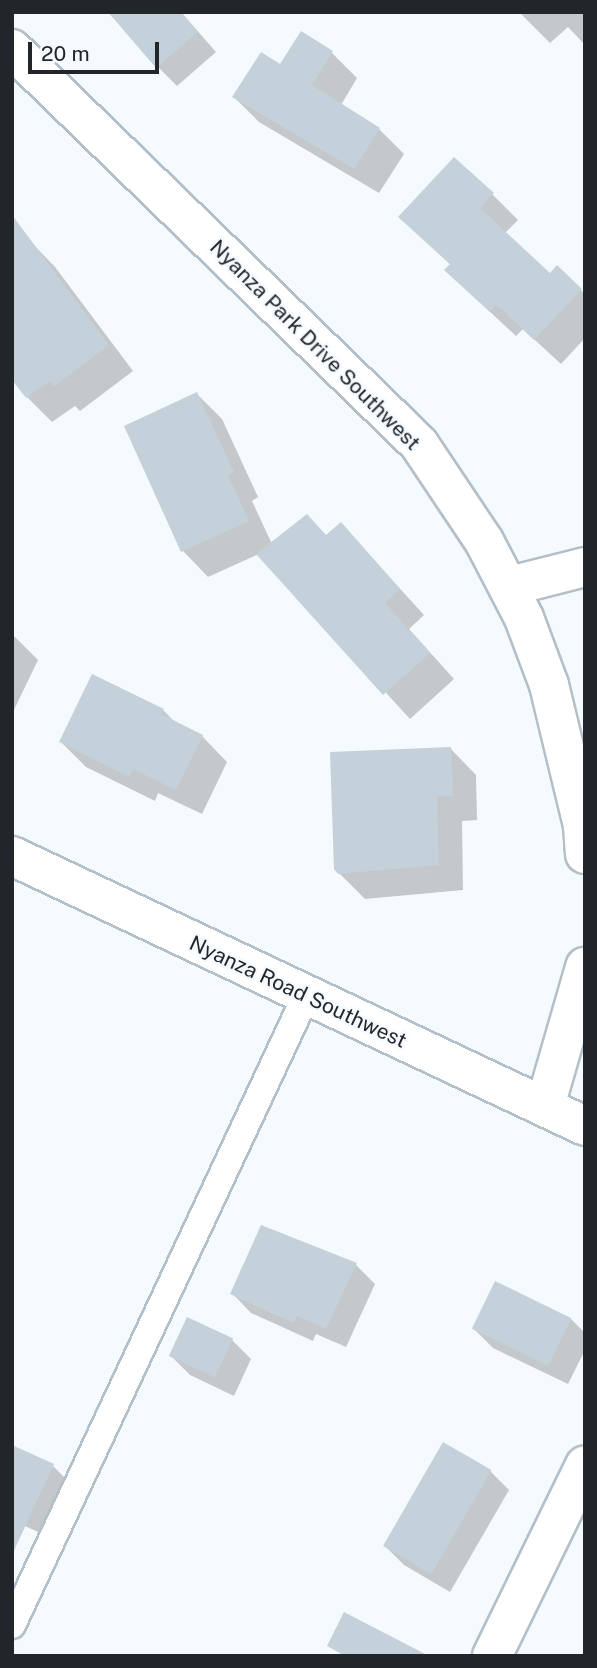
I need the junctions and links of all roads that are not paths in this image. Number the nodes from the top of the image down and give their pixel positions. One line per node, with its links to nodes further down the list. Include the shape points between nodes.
1 (12, 49): 3 (street, Nyanza Park Drive Southwest, via 418,444)
2 (585, 568): 3 (street)
3 (510, 586): 4 (street, Nyanza Park Drive Southwest, via 549,685)
4 (584, 845): 5 (street, Nyanza Park Drive Southwest)
5 (585, 854)
6 (12, 856): 8 (street, Nyanza Road Southwest)
7 (585, 967): 9 (street)
8 (306, 996): 9 (street, Nyanza Road Southwest); 12 (lane)
9 (545, 1106): 10 (street, Nyanza Road Southwest)
10 (585, 1126)
11 (585, 1465): 13 (street)
12 (12, 1625)
13 (492, 1656)

